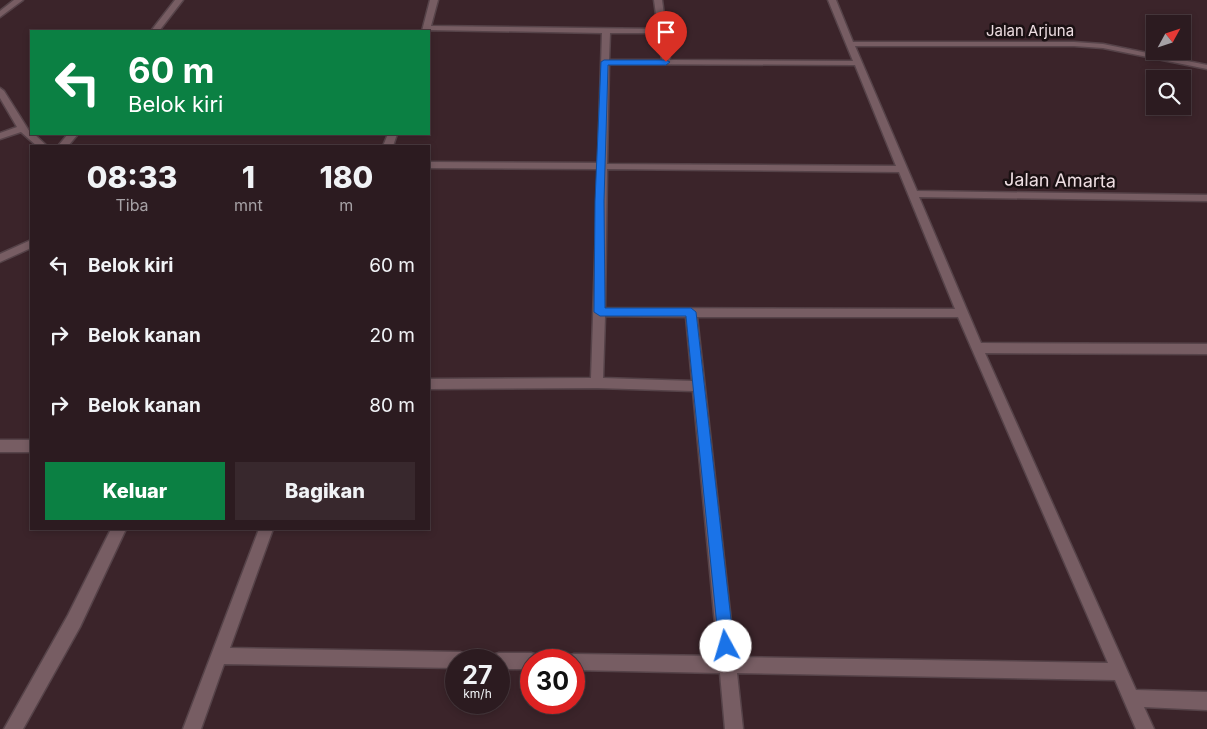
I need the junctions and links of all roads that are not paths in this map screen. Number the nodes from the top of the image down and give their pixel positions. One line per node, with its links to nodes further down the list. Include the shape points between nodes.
1 (19, 0): 6 (street)
2 (179, 0): 7 (street)
3 (434, 0): 8 (street)
4 (658, 0): 11 (street)
5 (832, 0): 12 (street)
6 (0, 15)
7 (155, 30)
8 (426, 30)
9 (430, 30): 10 (street)
10 (606, 31): 11 (street); 13 (street)
11 (662, 31): 14 (street)
12 (850, 44): 15 (street); 16 (street, Jalan Arjuna, via 1093,45)
13 (604, 62): 14 (street); 24 (street)
14 (666, 62): 15 (street)
15 (858, 63): 25 (street)
16 (1207, 67)
17 (0, 91): 18 (street)
18 (22, 128): 20 (street); 21 (street)
19 (73, 135): 22 (street)
20 (0, 136)
21 (41, 145)
22 (64, 145)
23 (430, 165): 24 (street)
24 (601, 168): 25 (street); 30 (street)
25 (903, 169): 26 (street)
26 (913, 194): 27 (street, Jalan Amarta); 32 (street)
27 (1207, 198)
28 (30, 244): 29 (street)
29 (0, 258)
30 (600, 312): 31 (street); 35 (street)
31 (691, 312): 32 (street); 37 (street)
32 (962, 313): 33 (street)
33 (977, 348): 34 (street); 46 (street)
34 (1206, 351)
35 (596, 383): 36 (street); 37 (street)
36 (430, 384)
37 (700, 386): 45 (street)
38 (0, 446): 39 (street)
39 (30, 446)
40 (119, 530): 49 (street, via 74,621)
41 (266, 530): 42 (street)
42 (218, 656): 43 (street); 50 (street)
43 (445, 660)
44 (585, 662): 45 (street)
45 (728, 665): 46 (street); 51 (street)
46 (1120, 672): 47 (street)
47 (1132, 698): 48 (street); 52 (street)
48 (1207, 702)
49 (13, 729)
50 (192, 729)
51 (734, 729)
52 (1145, 729)

